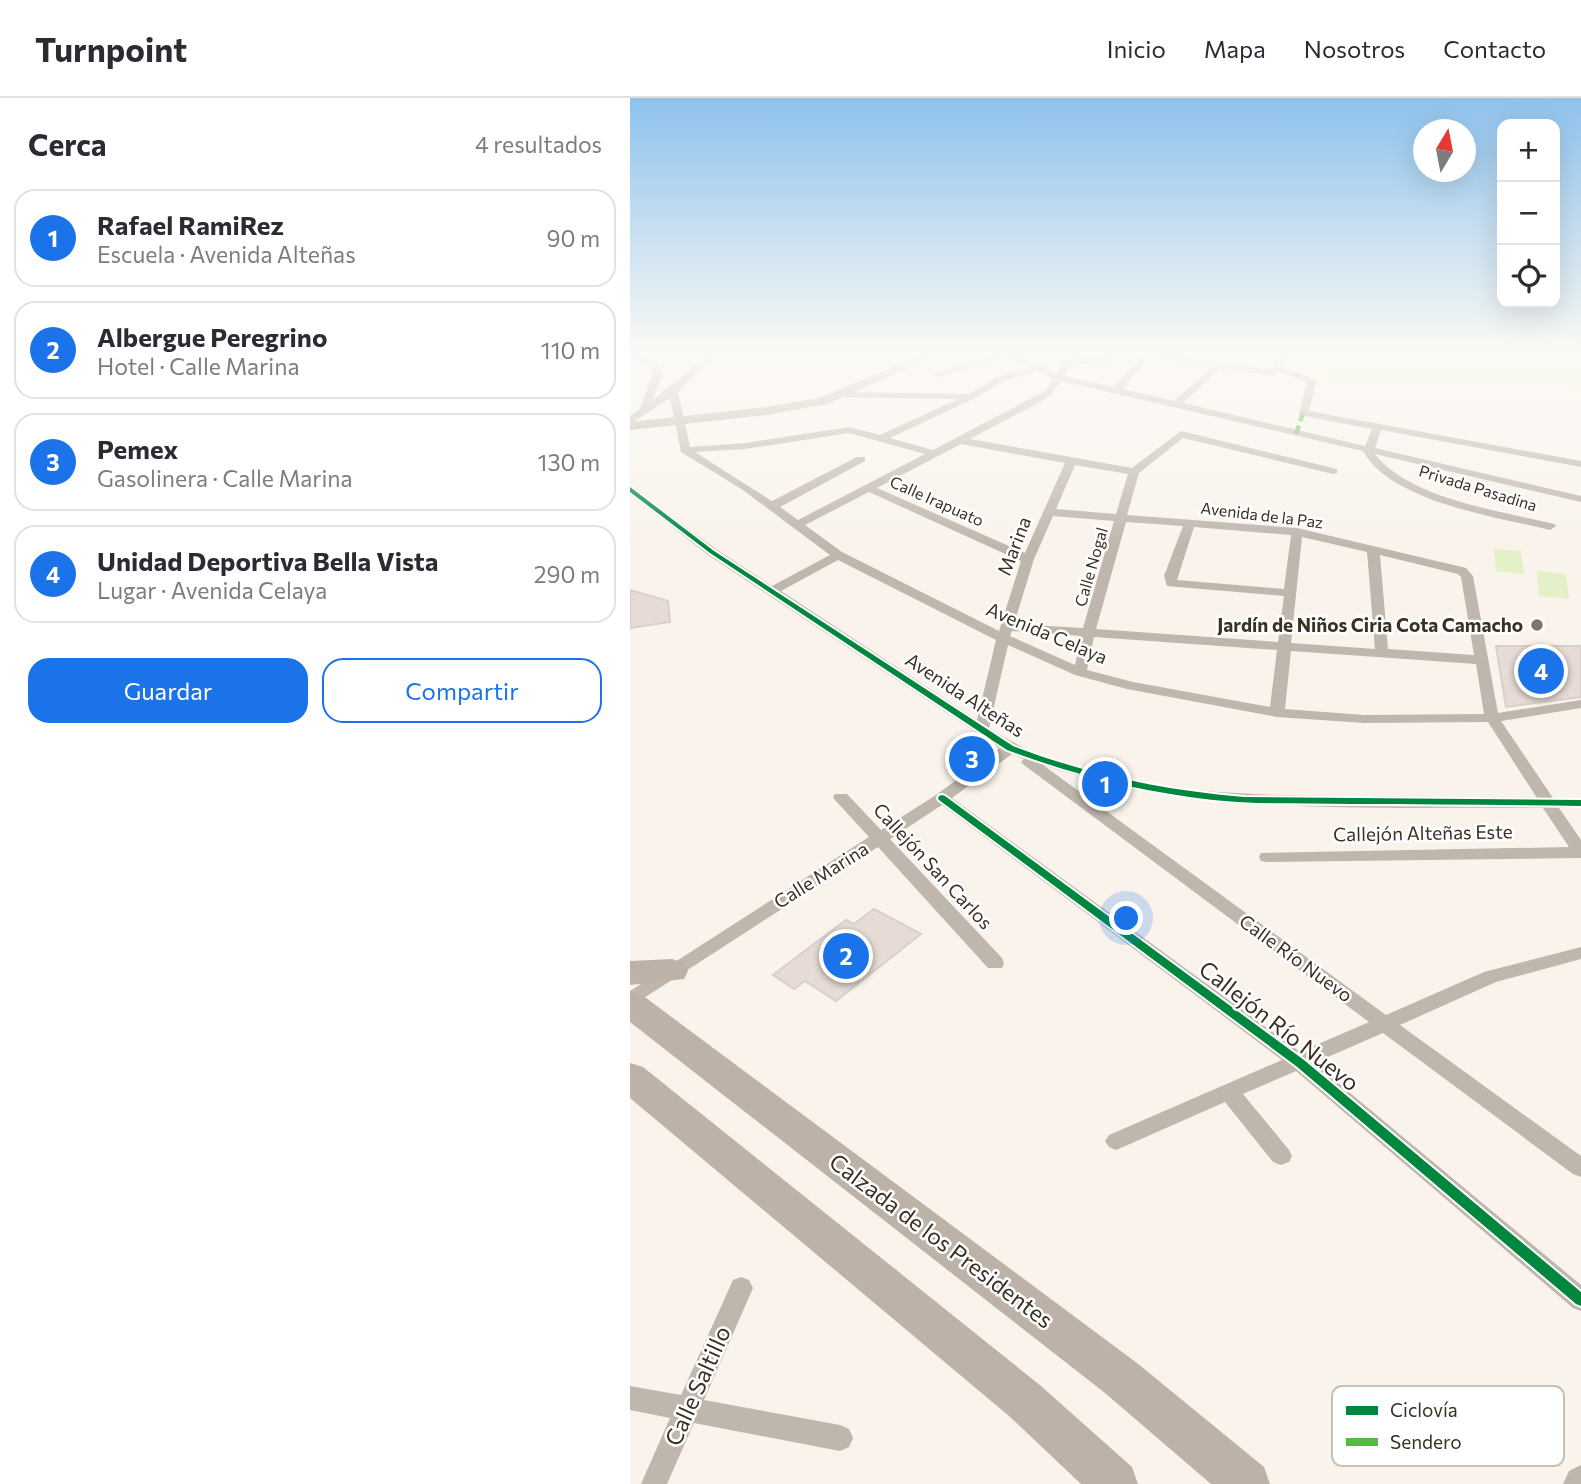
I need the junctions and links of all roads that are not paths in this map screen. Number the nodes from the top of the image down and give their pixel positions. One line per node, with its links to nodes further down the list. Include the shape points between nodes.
1 (678, 417): 7 (street)
2 (712, 417): 7 (main road)
3 (928, 417): 10 (street)
4 (1004, 417): 11 (street)
5 (1227, 417): 13 (street)
6 (1324, 417): 9 (street)
7 (679, 421): 8 (main road); 12 (street)
8 (630, 423)
9 (1378, 426): 13 (street); 17 (street)
10 (880, 439): 12 (street, via 849,430); 14 (street)
11 (958, 440): 14 (street); 16 (street)
12 (685, 450): 23 (street, Avenida Celaya)
13 (1368, 452): 22 (street); 28 (street, Privada Pasadina, via 1373,464 1394,478 1480,509)
14 (935, 454): 21 (street)
15 (861, 459): 23 (street)
16 (1071, 462): 19 (street); 24 (street, Marina)
17 (1581, 464)
18 (1333, 471): 19 (street, via 1186,434 1177,436)
19 (1135, 472): 25 (street, Calle Nogal)
20 (630, 489): 33 (street, Avenida Alteñas, via 712,552)
21 (871, 489): 27 (street); 32 (street, Calle Irapuato)
22 (1581, 499)
23 (772, 506): 27 (street, Avenida Celaya)
24 (1048, 512): 25 (street, Avenida de la Paz); 32 (street, Marina)
25 (1122, 517): 26 (street, Avenida de la Paz); 36 (street, Calle Nogal)
26 (1191, 522): 29 (street, Avenida de la Paz); 34 (street, via 1171,583)
27 (797, 525): 31 (street, Avenida Celaya)
28 (1550, 526)
29 (1297, 532): 30 (street, Avenida de la Paz); 34 (street)
30 (1373, 548): 38 (street); 39 (street, Avenida de la Paz, via 1448,565 1467,576)
31 (838, 555): 33 (street); 35 (street, Avenida Celaya)
32 (1028, 559): 35 (street, Marina)
33 (774, 590): 44 (street, Avenida Alteñas)
34 (1289, 593): 37 (street)
35 (1005, 633): 36 (street); 40 (street, Avenida Celaya); 44 (street, Marina)
36 (1088, 633): 37 (street); 40 (street, Calle Nogal)
37 (1284, 645): 38 (street); 42 (street)
38 (1382, 653): 39 (street)
39 (1481, 660): 43 (street)
40 (1080, 672): 42 (street, Avenida Celaya, via 1172,696)
41 (1581, 705): 43 (street, Avenida Celaya)
42 (1277, 713): 43 (street, Avenida Celaya, via 1413,721)
43 (1492, 719): 49 (street)
44 (982, 728): 45 (street, Avenida Alteñas)
45 (1010, 748): 47 (street, Calle Marina); 49 (street, Avenida Alteñas, via 1047,763 1188,796); 58 (street, Calle Río Nuevo)
46 (841, 797): 50 (street, Callejón San Carlos)
47 (942, 797): 50 (street, Calle Marina); 59 (street, Callejón Río Nuevo)
48 (1581, 803): 49 (street, Avenida Alteñas)
49 (1546, 804): 51 (street)
50 (880, 838): 54 (street, Callejón San Carlos); 55 (street, Calle Marina)
51 (1581, 852): 52 (street, Callejón Alteñas Este)
52 (1267, 857)
53 (1581, 953): 58 (street, via 1491,978)
54 (995, 963)
55 (672, 971): 56 (highway); 57 (street, Calle Marina)
56 (630, 973)
57 (630, 1002): 72 (highway, Calzada de los Presidentes, via 1121,1378)
58 (1387, 1025): 59 (street); 64 (street, Calle Río Nuevo)
59 (1300, 1063): 61 (street); 66 (street, Callejón Río Nuevo)
60 (633, 1082): 71 (highway, via 1025,1401)
61 (1229, 1092): 62 (street); 63 (street)
62 (1116, 1141)
63 (1281, 1156)
64 (1581, 1168)
65 (741, 1288): 68 (street, Calle Saltillo)
66 (1581, 1300)
67 (630, 1398): 68 (street)
68 (688, 1408): 69 (street); 70 (street, Calle Saltillo)
69 (840, 1438)
70 (654, 1484)
71 (1115, 1484)
72 (1247, 1484)

